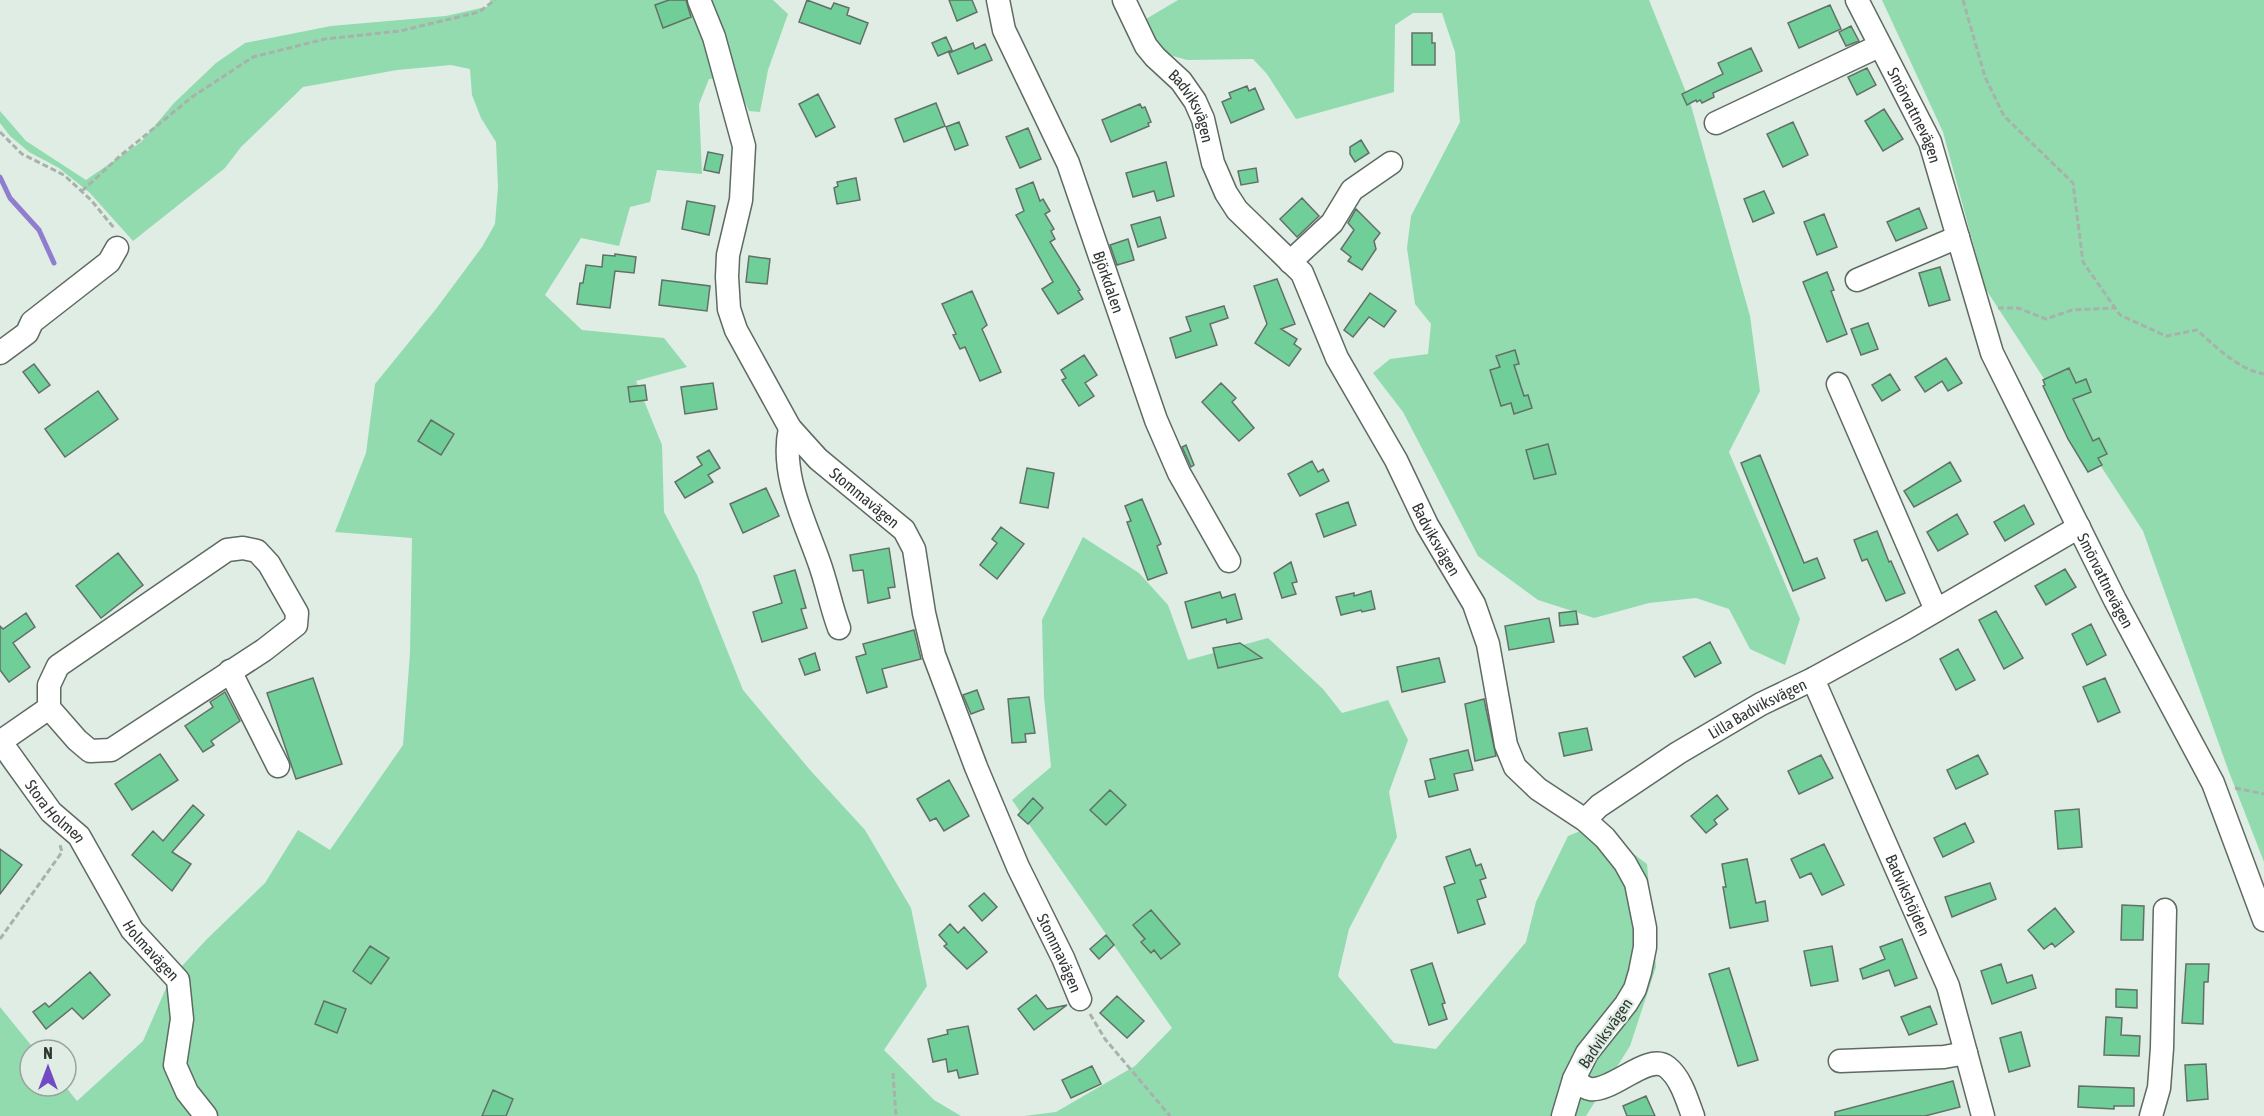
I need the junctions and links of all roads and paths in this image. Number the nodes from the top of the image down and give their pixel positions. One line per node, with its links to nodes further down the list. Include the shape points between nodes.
1 (495, 0): 11 (path, via 479,12 400,31 325,39 253,57 192,97)
2 (699, 0): 21 (street, Stommavägen, via 714,38 744,146 741,200 728,255 729,309 736,330)
3 (998, 0): 23 (street, Björkdalen, via 1004,30 1068,163 1156,420 1179,473)
4 (1124, 0): 14 (street, Badviksvägen, via 1146,46 1195,101 1226,194)
5 (1857, 0): 7 (street, Smörvattnevägen)
6 (1963, 0): 17 (path, via 1985,77 2004,116 2073,183 2083,262)
7 (1879, 46): 8 (street); 12 (street, Smörvattnevägen, via 1930,142)
8 (1716, 123)
9 (0, 132): 11 (path, via 22,154 64,175)
10 (1391, 163): 14 (street, via 1352,190 1332,223)
11 (82, 192): 13 (path, via 120,236)
12 (1958, 237): 15 (street); 16 (street, Smörvattnevägen)
13 (117, 248): 18 (street, via 109,262 32,322 27,333)
14 (1290, 262): 33 (street, Badviksvägen, via 1302,273 1337,358 1474,604 1488,644 1506,745 1515,767 1538,789)
15 (1857, 280)
16 (1978, 308): 17 (path, via 2018,308 2046,319 2072,310); 22 (street, Smörvattnevägen, via 1992,353)
17 (2115, 308): 19 (path, via 2120,315 2166,336 2197,330 2249,371)
18 (0, 353)
19 (2264, 374)
20 (1838, 384): 24 (street)
21 (790, 428): 25 (street, via 787,465); 39 (street, Stommavägen, via 819,459 911,540 924,613 939,666 976,767)
22 (2079, 526): 24 (street, Lilla Badviksvägen); 31 (street, Smörvattnevägen)
23 (1229, 561)
24 (1936, 610): 27 (street, Lilla Badviksvägen)
25 (839, 628)
26 (230, 671): 28 (street, via 111,750 90,752); 28 (street, via 296,625 297,613 269,564 257,552 243,548 227,550 58,666 49,685); 30 (street)
27 (1813, 679): 33 (street, Lilla Badviksvägen, via 1761,704 1678,753 1599,806); 40 (street, Badvikshöjden, via 1948,986)
28 (49, 708): 29 (street)
29 (0, 742): 35 (street, Stora Holmen, via 51,812 79,836)
30 (278, 766)
31 (2213, 783): 32 (path); 37 (street, Smörvattnevägen)
32 (2264, 794)
33 (1585, 820): 43 (street, Badviksvägen, via 1605,838 1632,875 1641,905 1645,947 1635,989 1587,1053)
34 (60, 842): 38 (path, via 62,852)
35 (106, 885): 44 (street, Holmavägen, via 132,930 178,980 182,1019 175,1065 187,1092)
36 (2165, 910): 50 (street, via 2162,1048 2159,1088)
37 (2264, 920)
38 (0, 939)
39 (1080, 999): 46 (path, via 1105,1039)
40 (1966, 1053): 41 (street); 49 (street, Badvikshöjden)
41 (1840, 1061)
42 (893, 1073): 45 (path)
43 (1574, 1079): 47 (street, Badviksvägen); 48 (street, Badviksvägen, via 1587,1089 1600,1089 1645,1066 1664,1065 1683,1090)
44 (206, 1116)
45 (896, 1116)
46 (1170, 1116)
47 (1563, 1116)
48 (1693, 1116)
49 (1983, 1116)
50 (2151, 1116)

